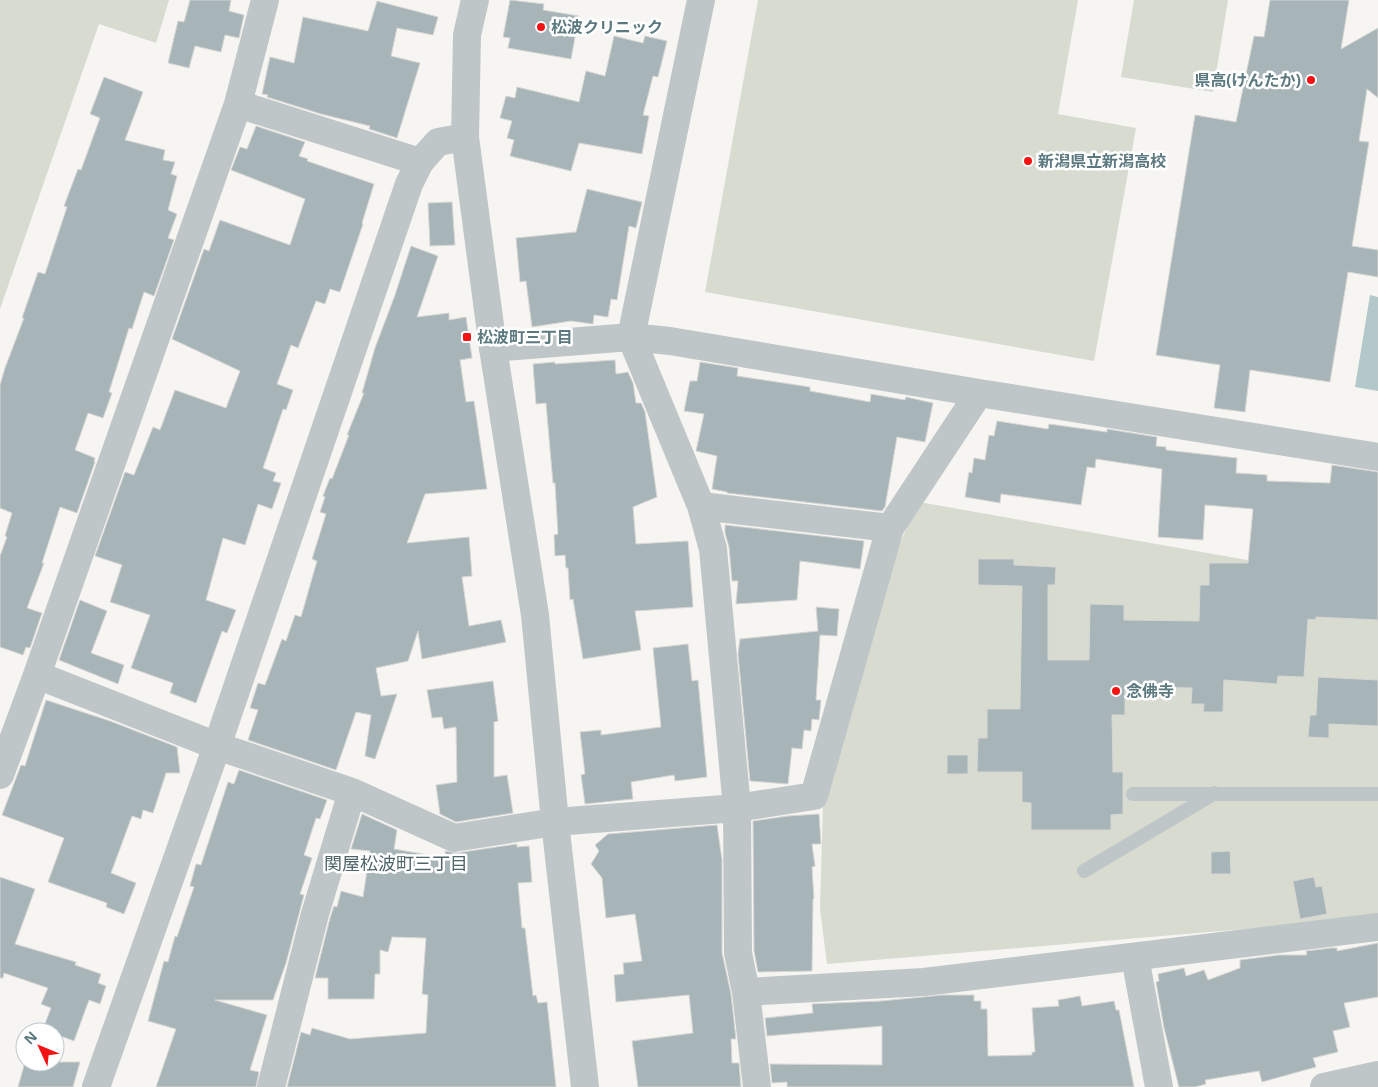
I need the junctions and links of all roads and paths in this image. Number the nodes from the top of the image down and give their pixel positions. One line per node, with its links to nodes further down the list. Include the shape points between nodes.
1 (265, 0): 4 (street)
2 (475, 0): 5 (street, via 467,35)
3 (701, 0): 7 (street)
4 (238, 104): 6 (street); 13 (street)
5 (465, 137): 6 (street, via 438,142); 8 (street)
6 (420, 162): 14 (street, via 409,184)
7 (631, 337): 8 (street); 9 (street); 11 (street)
8 (493, 348): 21 (street, via 535,615)
9 (979, 393): 10 (street); 12 (street)
10 (1378, 457)
11 (701, 506): 12 (street); 20 (street, via 713,549)
12 (890, 528): 20 (street, via 814,796)
13 (37, 675): 14 (street); 15 (street)
14 (217, 746): 16 (street); 27 (street)
15 (0, 774)
16 (352, 792): 21 (street, via 454,838); 28 (street, via 315,914)
17 (1215, 793): 18 (lane); 19 (lane); 22 (lane)
18 (1134, 794)
19 (1378, 794)
20 (737, 808): 21 (street); 25 (street, via 738,953)
21 (555, 822): 29 (street)
22 (1084, 871)
23 (1378, 927): 24 (street)
24 (1135, 956): 25 (street, via 924,982); 31 (street)
25 (746, 992): 30 (street)
26 (1378, 1075): 32 (street)
27 (96, 1087)
28 (270, 1087)
29 (585, 1087)
30 (758, 1087)
31 (1158, 1087)
32 (1324, 1087)

